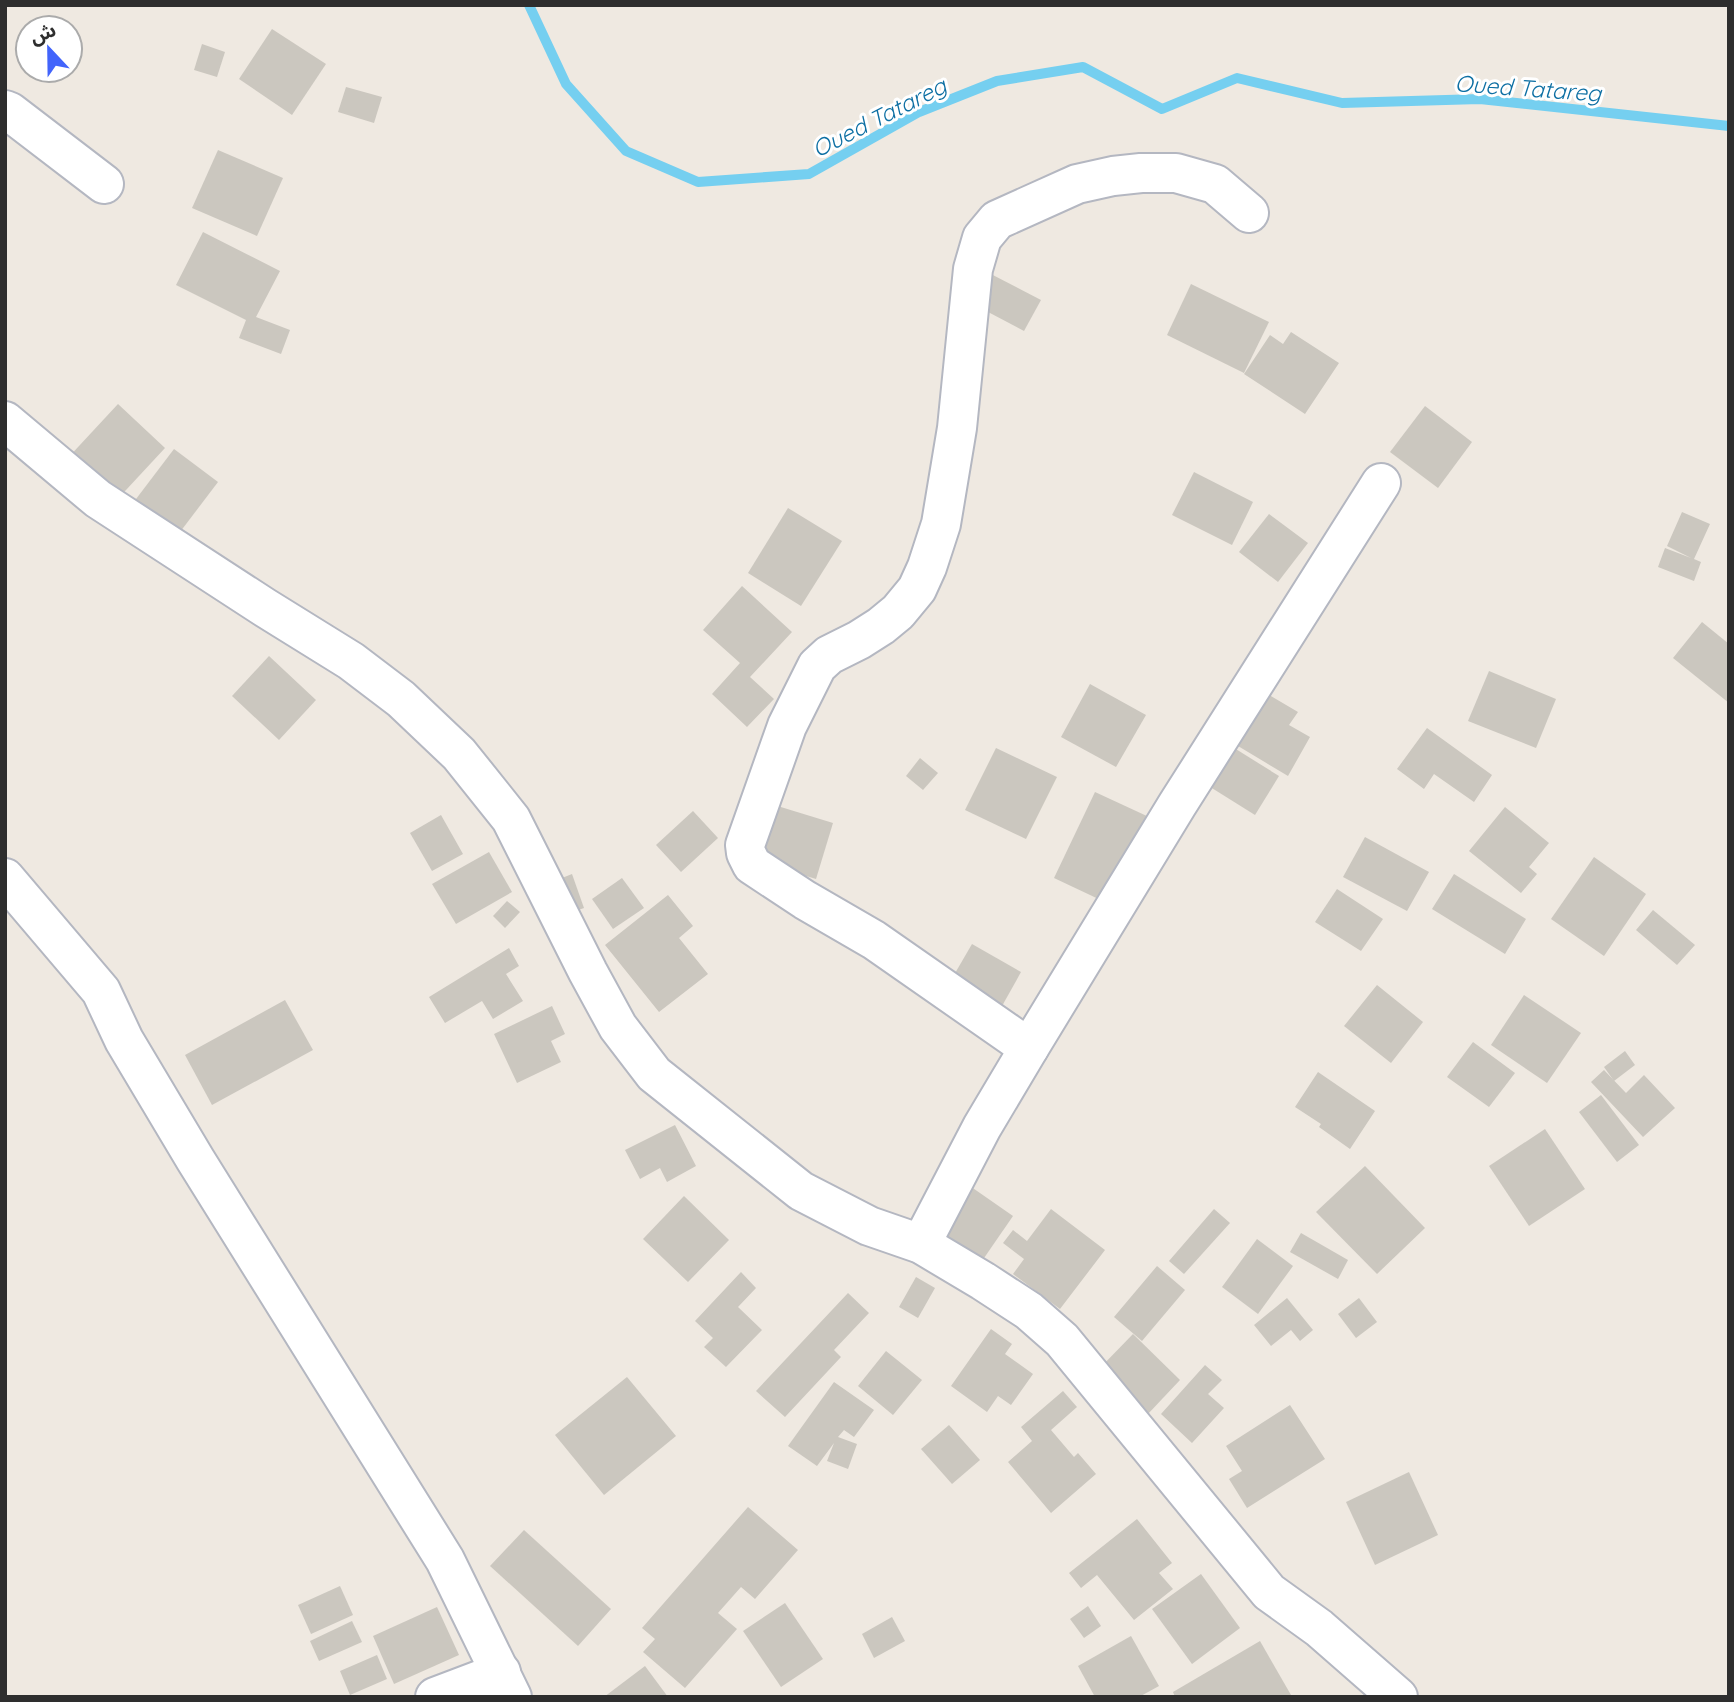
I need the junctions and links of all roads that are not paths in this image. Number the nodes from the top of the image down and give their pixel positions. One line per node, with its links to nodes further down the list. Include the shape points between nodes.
1 (5, 110): 2 (street)
2 (104, 184)
3 (1249, 213): 7 (street, via 1215,184 1176,173 1142,173 1077,184 997,220 982,238 973,269 942,524 927,567 917,589 898,612 817,666 787,726 745,845 752,865 874,940)
4 (5, 421): 8 (street, via 99,499 351,661 401,699 459,754 511,819 618,1027 653,1074 801,1191 869,1226)
5 (1381, 483): 7 (street)
6 (5, 878): 9 (street, via 101,991 124,1040 195,1159 445,1560)
7 (1030, 1048): 8 (street, via 982,1127)
8 (921, 1244): 11 (street, via 1029,1311 1062,1340 1269,1592 1319,1628)
9 (507, 1684): 10 (street)
10 (435, 1697)
11 (1398, 1697)

